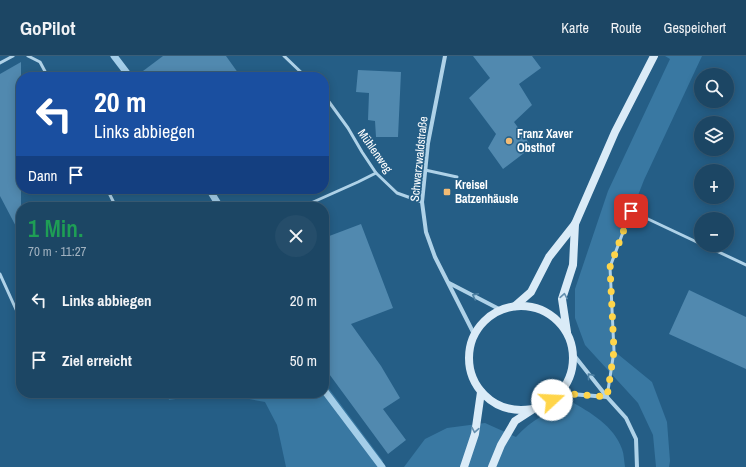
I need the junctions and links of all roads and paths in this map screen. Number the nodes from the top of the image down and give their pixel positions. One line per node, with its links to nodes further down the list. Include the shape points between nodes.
1 (13, 56): 6 (lane)
2 (28, 56): 7 (lane, via 40,62)
3 (284, 56): 8 (lane)
4 (445, 56): 10 (street, Schwarzwaldstraße)
5 (654, 56): 15 (main road, via 615,132)
6 (0, 63)
7 (45, 72)
8 (301, 72)
9 (329, 102): 11 (lane, Mühlenweg)
10 (425, 170): 12 (lane); 14 (street, Schwarzwaldstraße)
11 (376, 173): 13 (lane); 14 (lane, Mühlenweg, via 397,193)
12 (457, 177)
13 (313, 202)
14 (422, 202): 20 (street, Schwarzwaldstraße, via 426,232 435,257)
15 (575, 224): 21 (main road, via 549,257 530,292); 25 (main road, one-way to 15, via 562,299 573,265)
16 (694, 241): 29 (lane, via 631,211 610,267 614,351)
17 (719, 252): 18 (lane)
18 (746, 265)
19 (0, 274): 22 (lane)
20 (449, 283): 23 (street, one-way to 20); 24 (street, Schwarzwaldstraße)
21 (515, 306): 23 (main road); 25 (main road, via 536,308 546,312)
22 (16, 309)
23 (501, 310): 24 (main road, via 490,315)
24 (474, 334): 27 (main road, via 469,349 469,364 472,379)
25 (567, 335): 26 (main road)
26 (573, 354): 28 (main road, via 570,375); 29 (street, one-way to 26)
27 (481, 392): 30 (main road, via 499,406 521,411); 31 (main road, one-way to 31, via 475,434)
28 (560, 393): 29 (street); 30 (main road)
29 (607, 397): 33 (street, via 626,418 636,440)
30 (533, 409): 32 (main road, via 515,421)
31 (464, 467)
32 (492, 467)
33 (637, 467)

